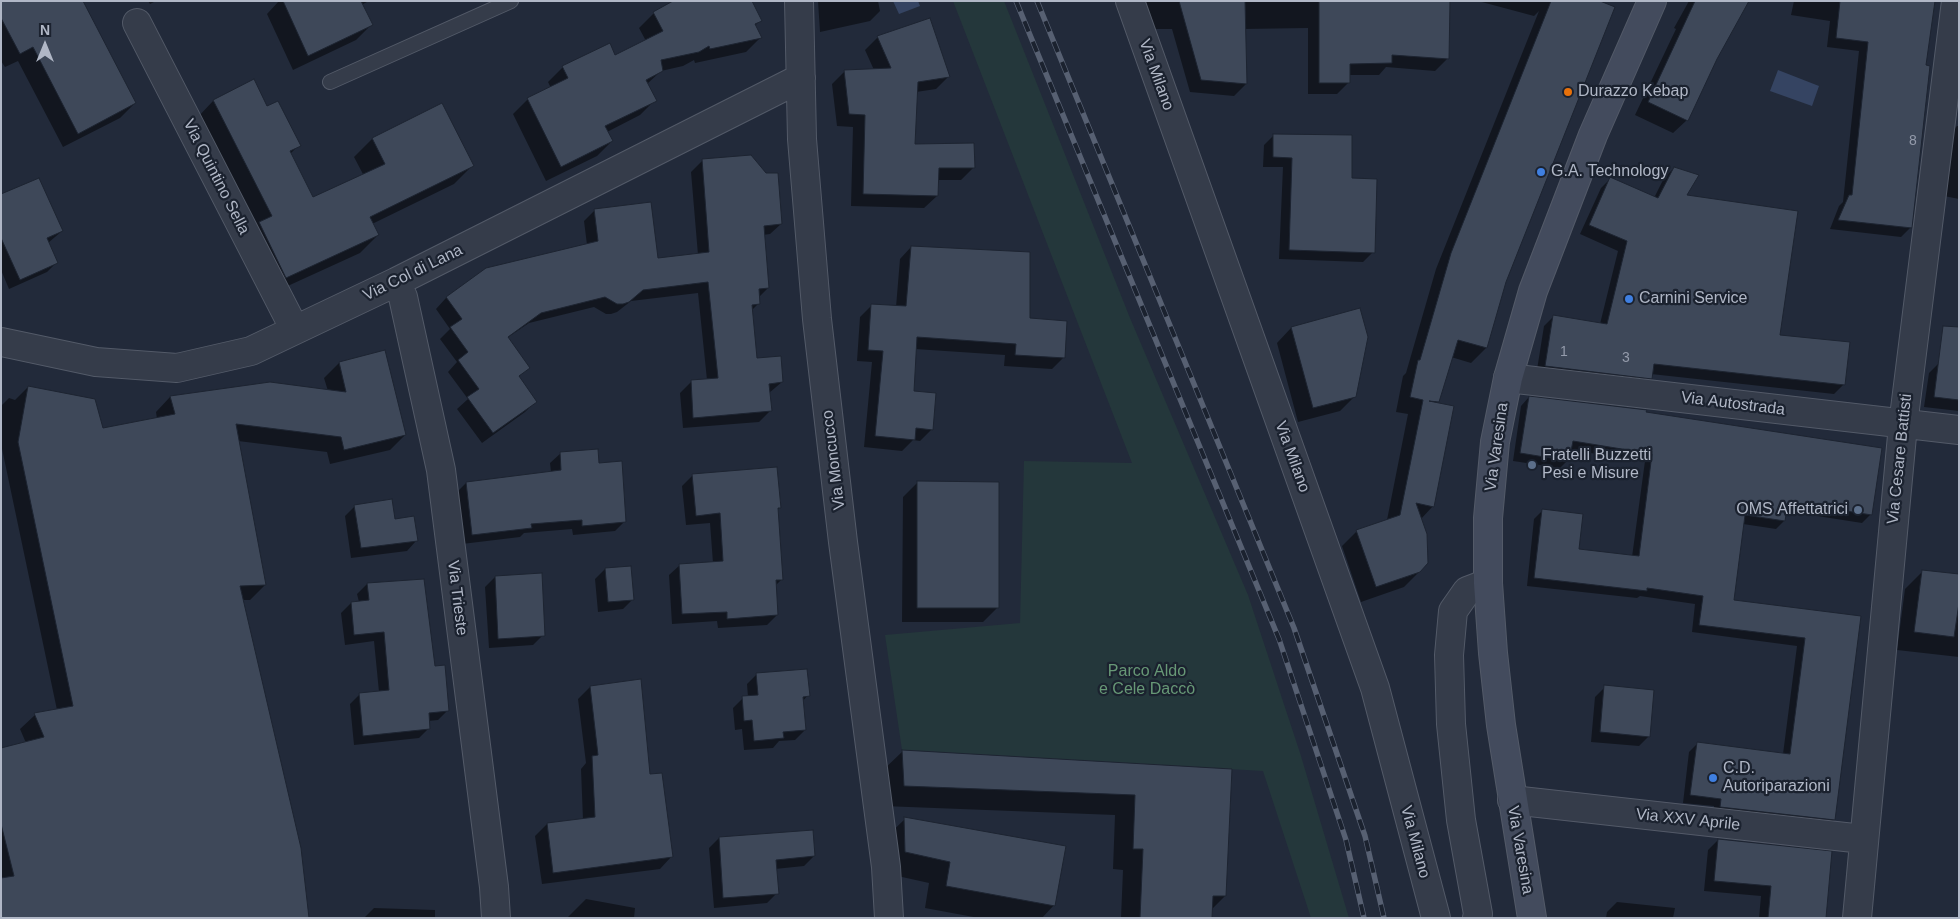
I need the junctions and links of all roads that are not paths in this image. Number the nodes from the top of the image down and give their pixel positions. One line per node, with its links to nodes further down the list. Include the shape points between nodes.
1 (511, 1): 8 (lane)
2 (799, 1): 7 (street, Via Moncucco)
3 (1130, 1): 20 (street, Via Milano, via 1375,688)
4 (1652, 1): 12 (main road, Via Varesina, via 1593,135 1533,291)
5 (1956, 1): 13 (street, Via Cesare Battisti)
6 (137, 23): 10 (street, Via Quintino Sella)
7 (801, 78): 9 (street, Via Col di Lana); 19 (street, Via Moncucco, via 802,139 817,320 886,867)
8 (330, 82)
9 (396, 282): 10 (street, Via Col di Lana); 18 (street, Via Trieste, via 403,297 441,470)
10 (295, 330): 11 (street, Via Col di Lana, via 251,351 177,368 96,362)
11 (1, 342)
12 (1508, 378): 13 (street, Via Autostrada); 15 (main road, Via Varesina, via 1495,442 1488,518)
13 (1903, 425): 14 (street, Via Autostrada); 17 (street, Via Cesare Battisti)
14 (1959, 430)
15 (1488, 583): 16 (main road, Via Varesina, via 1493,654); 21 (street, via 1467,590 1453,611 1449,654 1451,724 1461,820)
16 (1512, 800): 17 (street, Via XXV Aprile); 22 (main road, Via Varesina)
17 (1863, 839): 23 (street, Via Cesare Battisti)
18 (496, 918)
19 (889, 918)
20 (1436, 918)
21 (1477, 918)
22 (1532, 918)
23 (1857, 918)

